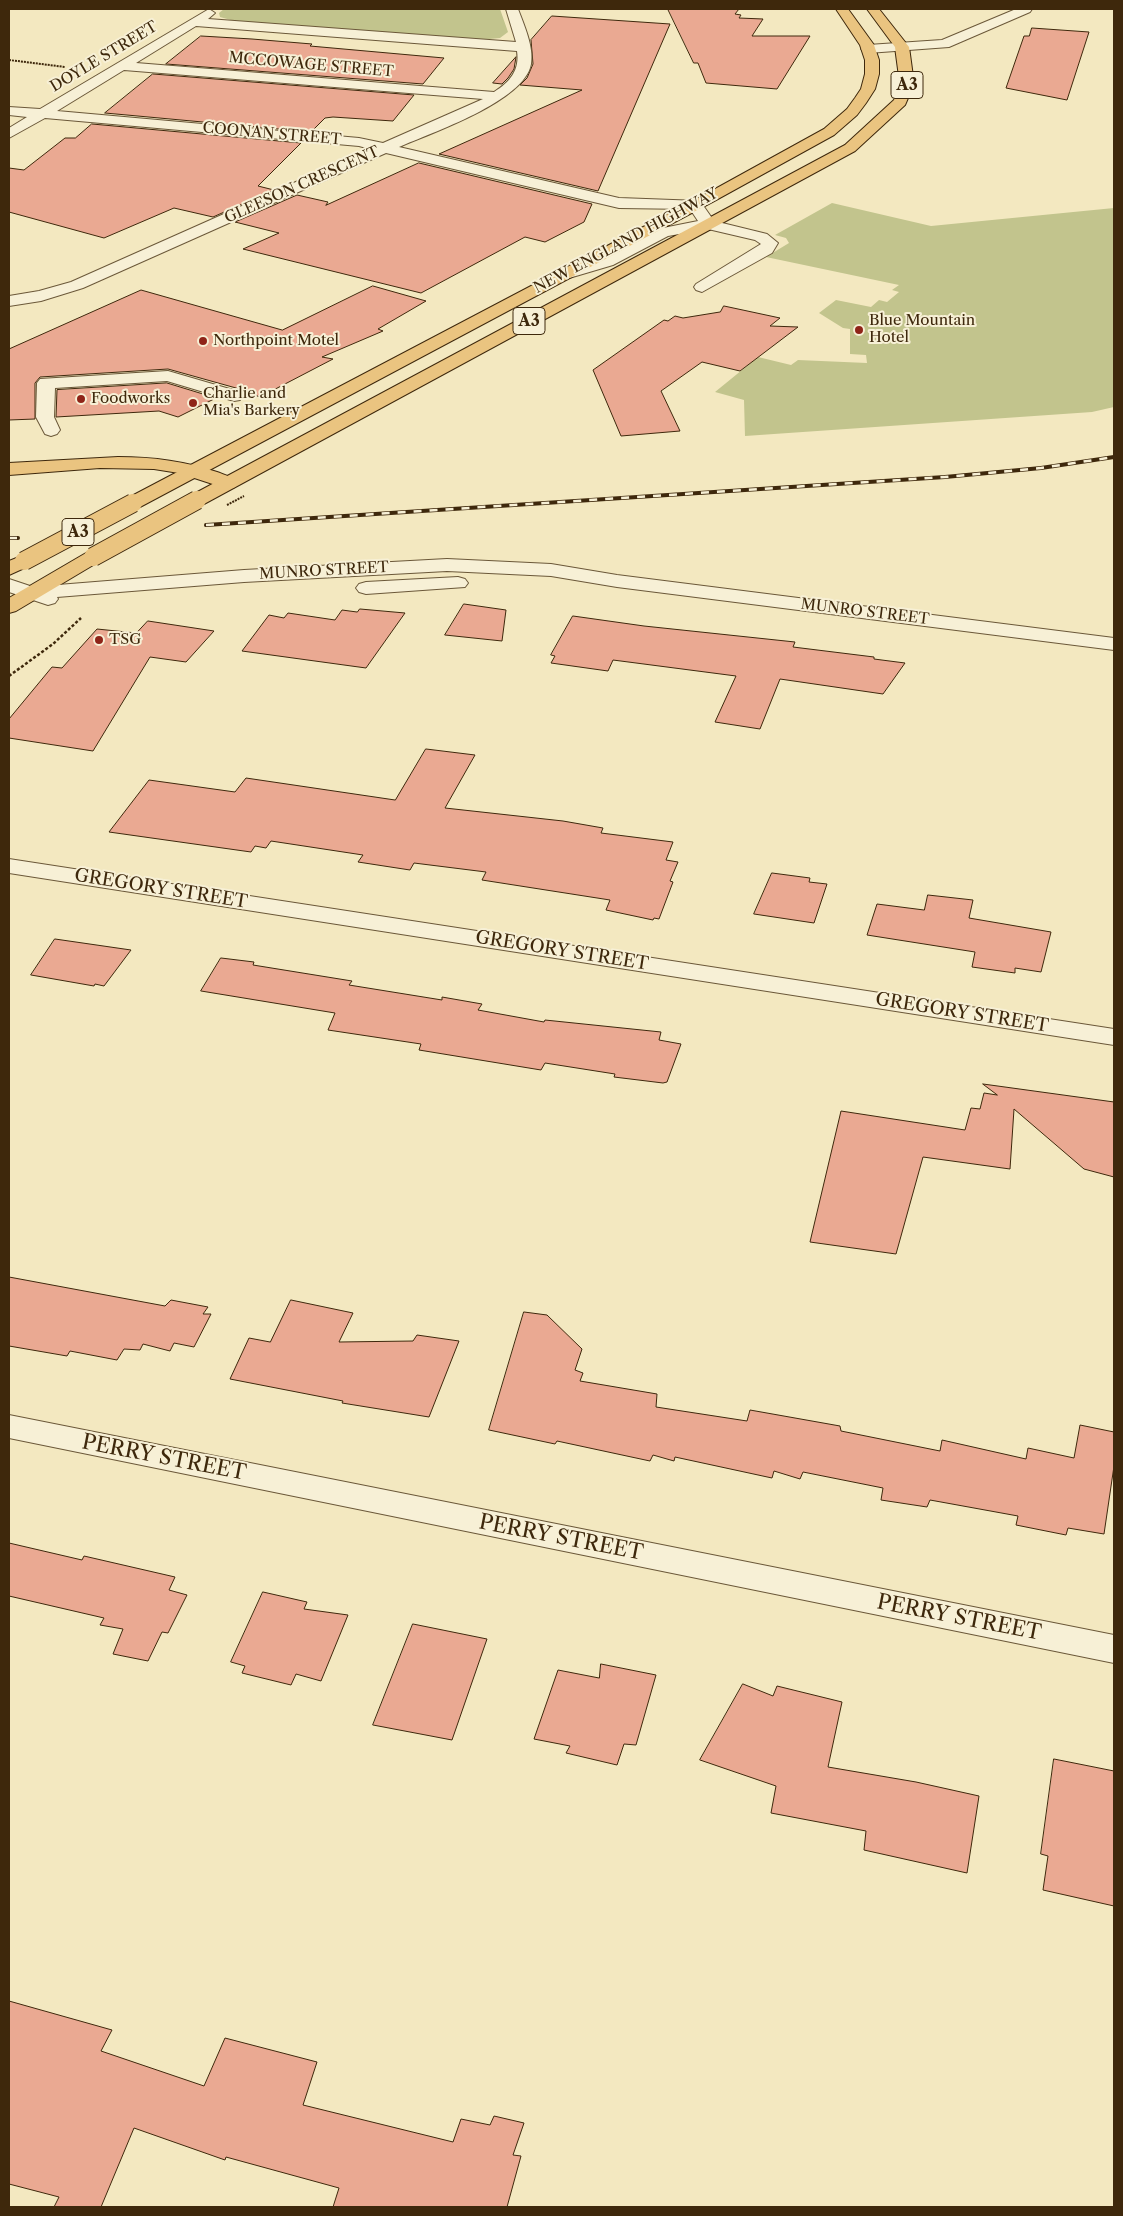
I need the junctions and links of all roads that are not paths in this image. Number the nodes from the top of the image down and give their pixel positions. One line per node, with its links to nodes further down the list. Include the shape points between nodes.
1 (216, 9): 6 (street, DOYLE STREET)
2 (512, 9): 7 (street, GLEESON CRESCENT)
3 (842, 9): 9 (main road, NEW ENGLAND HIGHWAY / A3)
4 (873, 9): 8 (main road, NEW ENGLAND HIGHWAY / A3)
5 (1026, 9): 8 (street, via 944,44)
6 (194, 22): 7 (street); 10 (street, DOYLE STREET)
7 (523, 47): 11 (street, GLEESON CRESCENT, via 524,71 510,88)
8 (902, 47): 9 (street); 18 (main road, NEW ENGLAND HIGHWAY / A3, via 907,84 900,102 850,148)
9 (868, 49): 17 (main road, NEW ENGLAND HIGHWAY / A3, via 872,74 868,89 852,112 817,140)
10 (122, 66): 11 (street, MCCOWAGE STREET); 13 (street, DOYLE STREET)
11 (498, 96): 15 (street, GLEESON CRESCENT)
12 (9, 112): 13 (street, COONAN STREET)
13 (40, 114): 14 (street, DOYLE STREET); 15 (street, COONAN STREET, via 318,137)
14 (9, 134)
15 (387, 147): 16 (street, COONAN STREET); 23 (street, GLEESON CRESCENT, via 77,285 54,293)
16 (619, 203): 17 (street, COONAN STREET); 20 (street, COONAN STREET, via 638,213)
17 (695, 204): 18 (main road, via 714,210); 19 (street); 20 (main road, NEW ENGLAND HIGHWAY / A3)
18 (741, 206): 19 (main road, NEW ENGLAND HIGHWAY / A3)
19 (708, 224): 21 (street, via 664,232 607,262); 22 (street, via 761,237 770,243 766,250); 30 (main road, NEW ENGLAND HIGHWAY / A3)
20 (649, 229): 21 (main road, NEW ENGLAND HIGHWAY / A3)
21 (559, 276): 27 (main road, NEW ENGLAND HIGHWAY / A3)
22 (702, 286)
23 (9, 301)
24 (234, 396): 25 (street, via 168,376 46,382 45,417)
25 (51, 430)
26 (9, 469): 27 (main road, via 153,463)
27 (194, 470): 29 (main road, NEW ENGLAND HIGHWAY / A3); 30 (main road)
28 (9, 482): 29 (main road, via 90,478)
29 (171, 483): 31 (main road); 32 (main road, NEW ENGLAND HIGHWAY / A3, bridge)
30 (228, 483): 31 (main road, NEW ENGLAND HIGHWAY / A3)
31 (202, 497): 34 (main road, A3, bridge)
32 (16, 565)
33 (9, 585): 34 (street, MUNRO STREET)
34 (32, 593): 35 (main road, A3); 36 (street, MUNRO STREET, via 64,602 97,602 508,580 616,581)
35 (9, 607)
36 (1114, 644)
37 (9, 866): 38 (street, GREGORY STREET)
38 (1114, 1037)
39 (9, 1426): 40 (street, PERRY STREET)
40 (1114, 1649)

